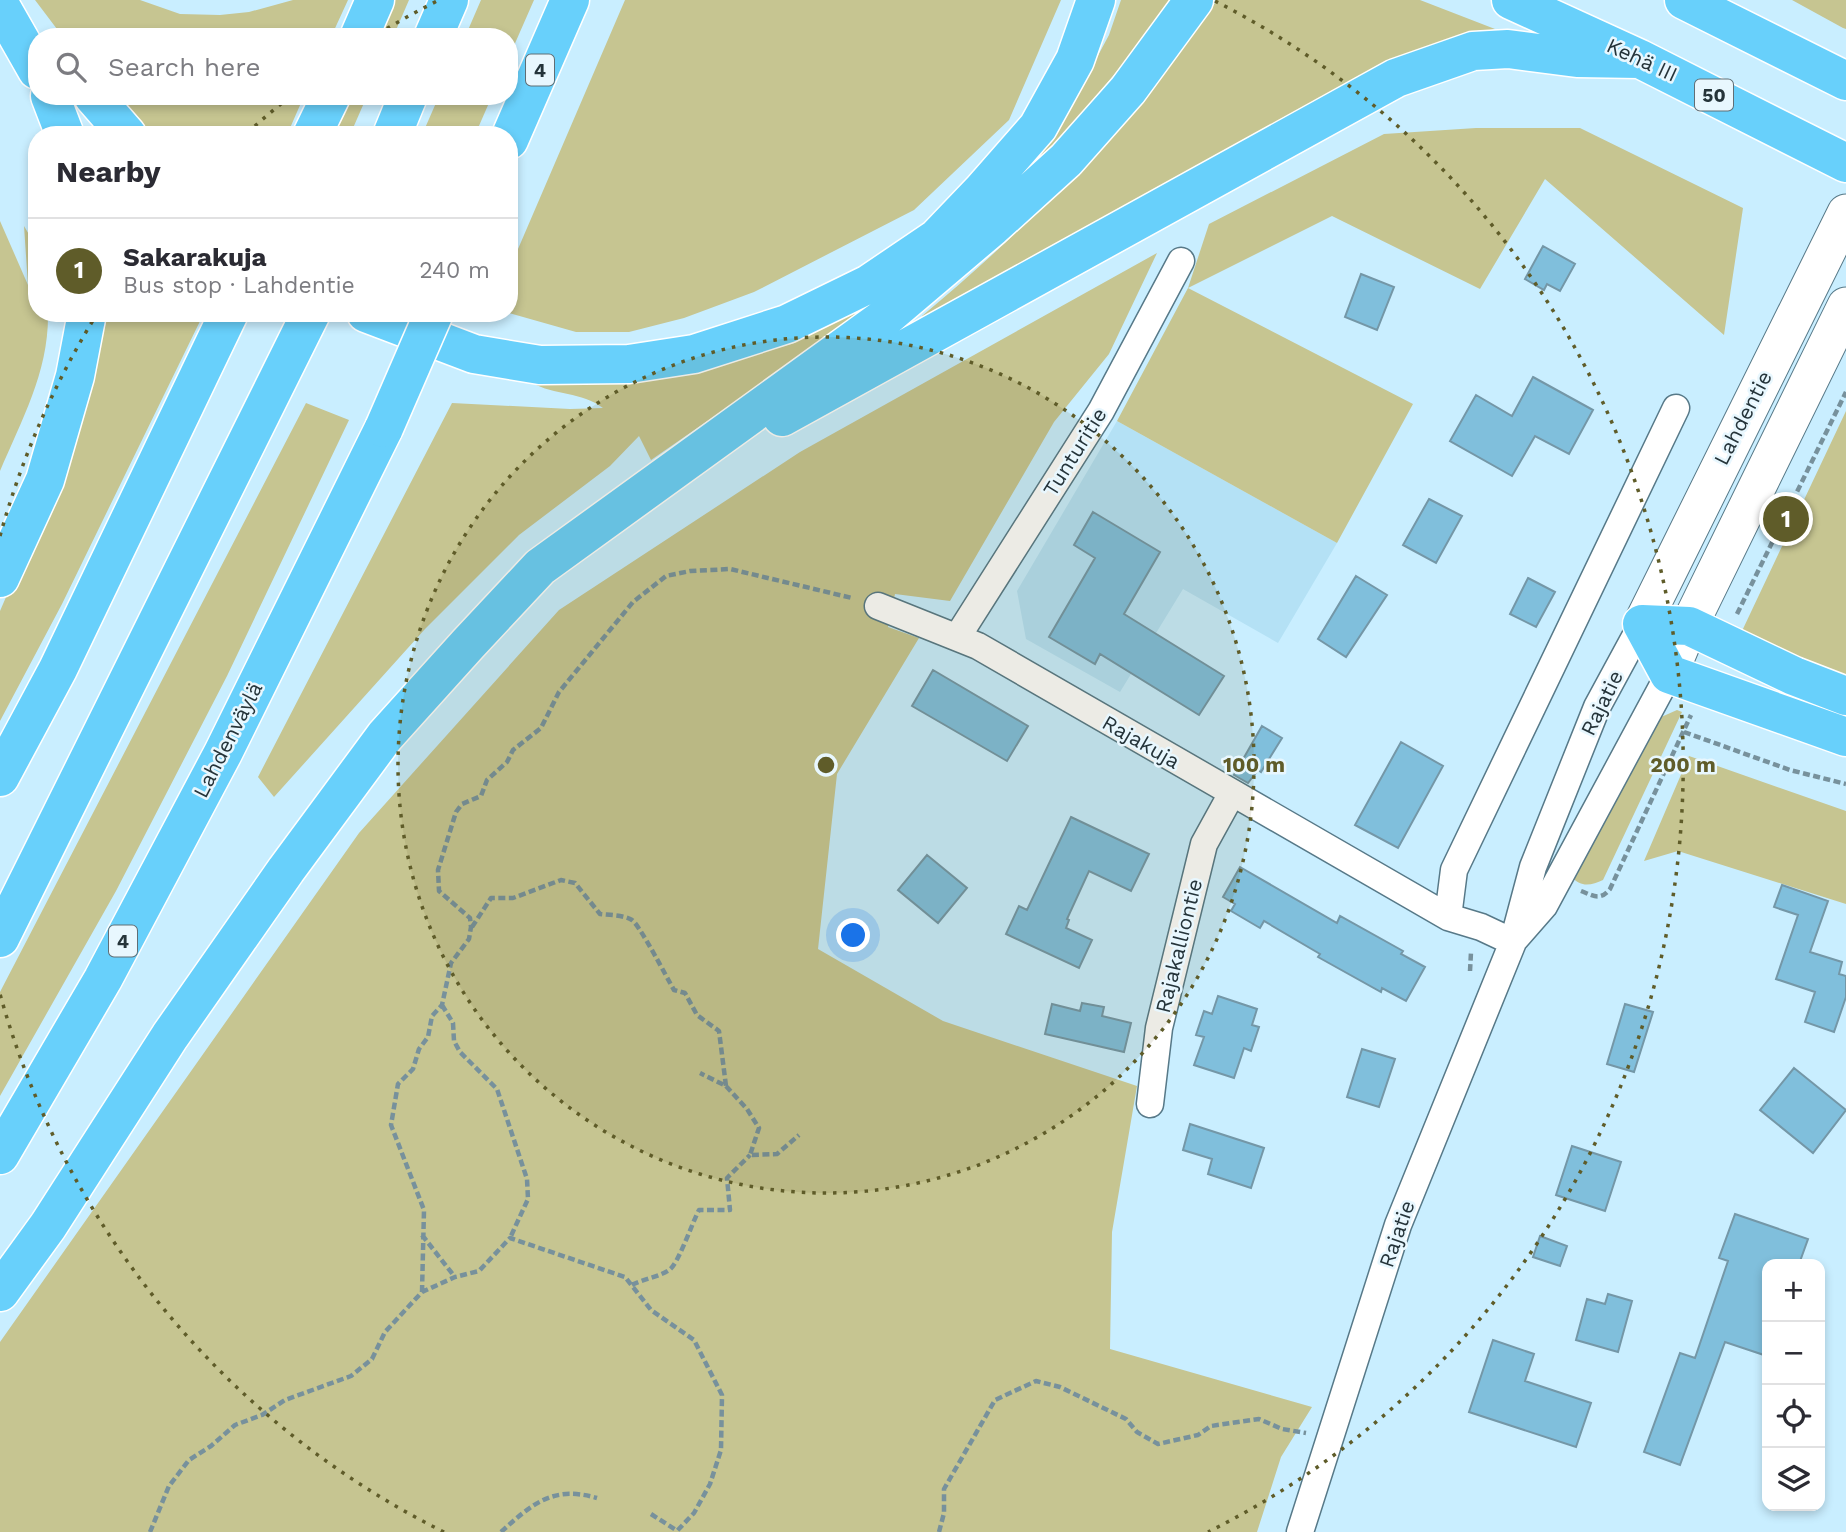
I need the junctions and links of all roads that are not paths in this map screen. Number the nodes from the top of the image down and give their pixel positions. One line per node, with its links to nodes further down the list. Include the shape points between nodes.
1 (19, 0): 11 (highway)
2 (374, 0): 12 (highway)
3 (449, 0): 13 (highway)
4 (570, 0): 25 (highway, 4)
5 (1096, 0): 32 (highway, via 1075,60 1038,127 937,238 869,284 787,324 694,354 629,364 540,365 474,354)
6 (1511, 0): 15 (highway, Kehä III / 50)
7 (1684, 0): 16 (highway)
8 (1748, 0): 16 (highway)
9 (0, 5): 14 (highway)
10 (1189, 7): 36 (highway, via 1128,90 1066,160 992,227 887,316)
11 (39, 28)
12 (363, 28)
13 (437, 28)
14 (28, 54)
15 (1640, 59): 26 (highway, Kehä III / 50); 36 (highway, via 1577,58 1508,49 1472,51 1422,66)
16 (1834, 75)
17 (53, 105): 21 (highway)
18 (101, 105): 22 (highway)
19 (327, 105): 23 (highway)
20 (404, 105): 24 (highway)
21 (62, 126)
22 (119, 126)
23 (316, 126)
24 (395, 126)
25 (515, 126)
26 (1846, 163)
27 (1846, 213): 39 (main road, Lahdentie)
28 (1181, 261): 41 (street, Tunturitie, via 1101,411)
29 (1846, 306): 40 (main road, Lahdentie)
30 (85, 322): 37 (highway, via 45,480)
31 (307, 322): 48 (highway)
32 (390, 322)
33 (430, 322): 51 (highway, Lahdenväylä / 4, bridge, via 384,428 223,752 103,979)
34 (223, 325): 45 (highway, via 58,670)
35 (1676, 408): 47 (street, via 1454,870)
36 (635, 497): 52 (highway, via 540,567 385,736 170,1036)
37 (0, 578)
38 (878, 606): 41 (street, Rajakuja)
39 (1642, 624): 40 (highway); 42 (highway); 49 (street, Rajatie, via 1597,707 1533,867)
40 (1689, 626): 42 (main road, Lahdentie); 43 (highway)
41 (958, 636): 46 (street, Rajakuja)
42 (1685, 681): 44 (highway); 49 (street, Rajatie, via 1544,906)
43 (1846, 696)
44 (1846, 737)
45 (0, 777)
46 (1231, 794): 47 (street, Rajakuja); 50 (street, Rajakalliontie, via 1204,844 1159,1028)
47 (1448, 917): 49 (street, Rajakuja)
48 (0, 938)
49 (1513, 942): 53 (street, Rajatie, via 1398,1226)
50 (1150, 1104)
51 (0, 1155)
52 (0, 1292)
53 (1300, 1532)

